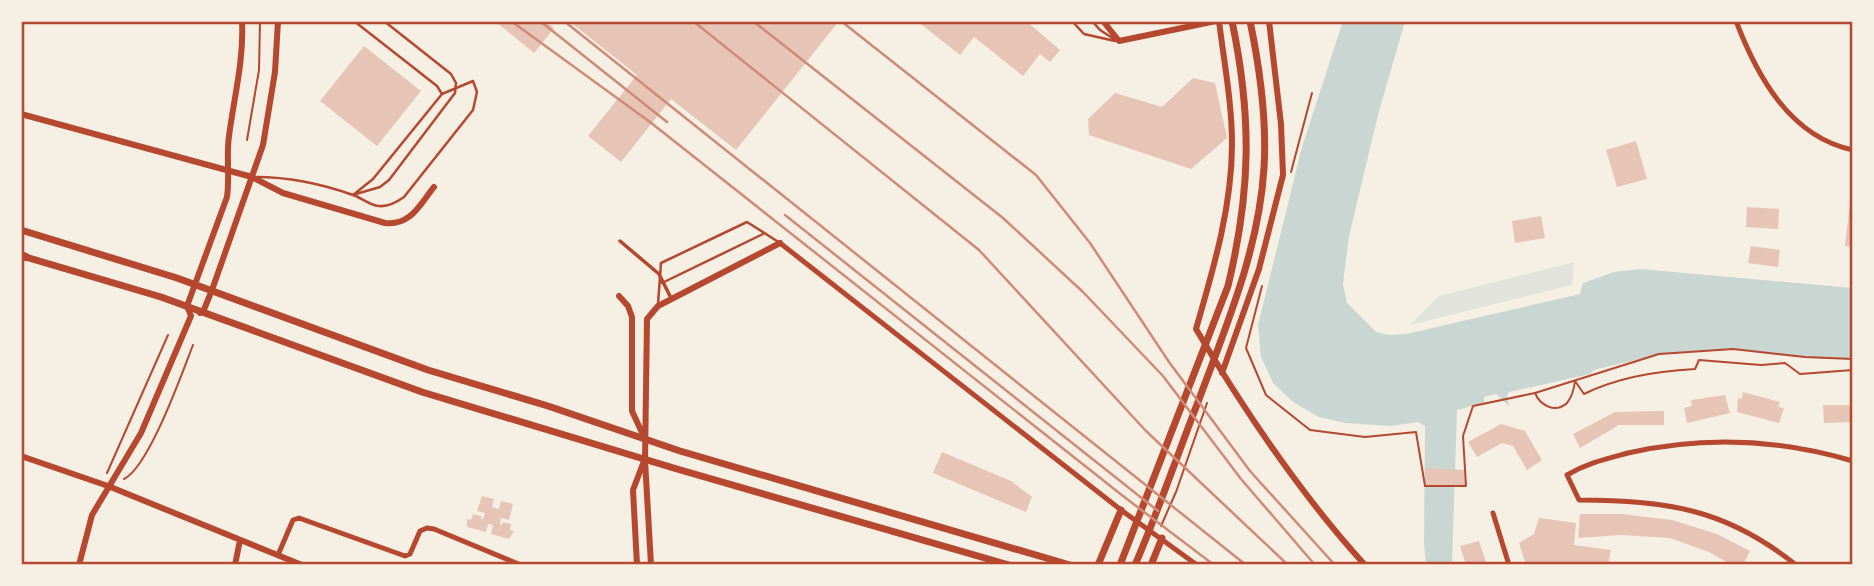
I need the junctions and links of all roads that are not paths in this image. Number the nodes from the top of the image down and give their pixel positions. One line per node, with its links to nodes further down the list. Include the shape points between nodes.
1 (242, 21): 18 (street)
2 (278, 21): 19 (street, via 273,92)
3 (354, 21): 15 (lane)
4 (384, 21): 14 (lane, via 451,74)
5 (1072, 21): 13 (lane, via 1084,34)
6 (1093, 21): 13 (lane)
7 (1103, 21): 13 (street)
8 (1217, 21): 13 (street); 37 (street, via 1232,148 1221,244 1196,330)
9 (1232, 21): 57 (main road, via 1248,141 1237,250 1223,299)
10 (1250, 21): 58 (main road, via 1264,117 1258,219 1240,290)
11 (1269, 21): 37 (street, via 1283,174 1259,269)
12 (1736, 21): 17 (street, via 1759,73 1793,116 1818,137)
13 (1119, 41)
14 (456, 89): 15 (lane); 21 (lane, via 389,180); 21 (lane, via 473,81 477,92 473,110 404,197 381,206)
15 (442, 94): 21 (lane, via 373,179)
16 (21, 114): 18 (street)
17 (1853, 149)
18 (228, 170): 19 (street); 28 (street, via 226,197)
19 (252, 177): 20 (street, via 283,193 396,224 407,221); 21 (lane, via 286,177); 30 (street)
20 (434, 187)
21 (353, 195)
22 (21, 230): 28 (main road)
23 (764, 233): 25 (lane); 27 (lane, via 747,222 661,263); 29 (lane)
24 (620, 241): 27 (street)
25 (780, 243): 32 (street); 43 (street)
26 (23, 256): 33 (main road)
27 (660, 276): 29 (street)
28 (196, 284): 30 (main road); 33 (street)
29 (661, 284): 32 (street); 34 (lane)
30 (212, 289): 35 (street); 38 (main road, via 428,370)
31 (619, 296): 38 (street, via 632,317 632,411)
32 (671, 299): 34 (street)
33 (187, 306): 35 (main road); 36 (street)
34 (658, 306): 38 (street, via 647,319)
35 (203, 312): 36 (street); 40 (main road, via 422,392)
36 (191, 316): 42 (street, via 141,433)
37 (1222, 373): 61 (street)
38 (645, 439): 40 (street); 55 (main road)
39 (21, 456): 42 (street)
40 (645, 460): 52 (street, via 633,490); 53 (street); 54 (main road)
41 (1853, 461): 63 (street, via 1796,447 1729,441 1662,446 1588,463 1567,475 1579,500 1648,502 1703,513 1753,534)
42 (108, 486): 46 (street); 48 (street, via 92,514)
43 (1121, 510): 45 (street); 56 (main road)
44 (1493, 513): 62 (street)
45 (1162, 538): 59 (main road); 60 (street)
46 (240, 540): 47 (street); 49 (street)
47 (278, 555): 50 (street); 51 (street, via 293,520 299,517 398,556 410,554 420,531 427,528)
48 (79, 565)
49 (235, 565)
50 (302, 565)
51 (521, 565)
52 (637, 565)
53 (651, 565)
54 (1009, 565)
55 (1070, 565)
56 (1098, 565)
57 (1120, 565)
58 (1135, 565)
59 (1151, 565)
60 (1198, 565)
61 (1365, 565)
62 (1509, 565)
63 (1796, 565)

